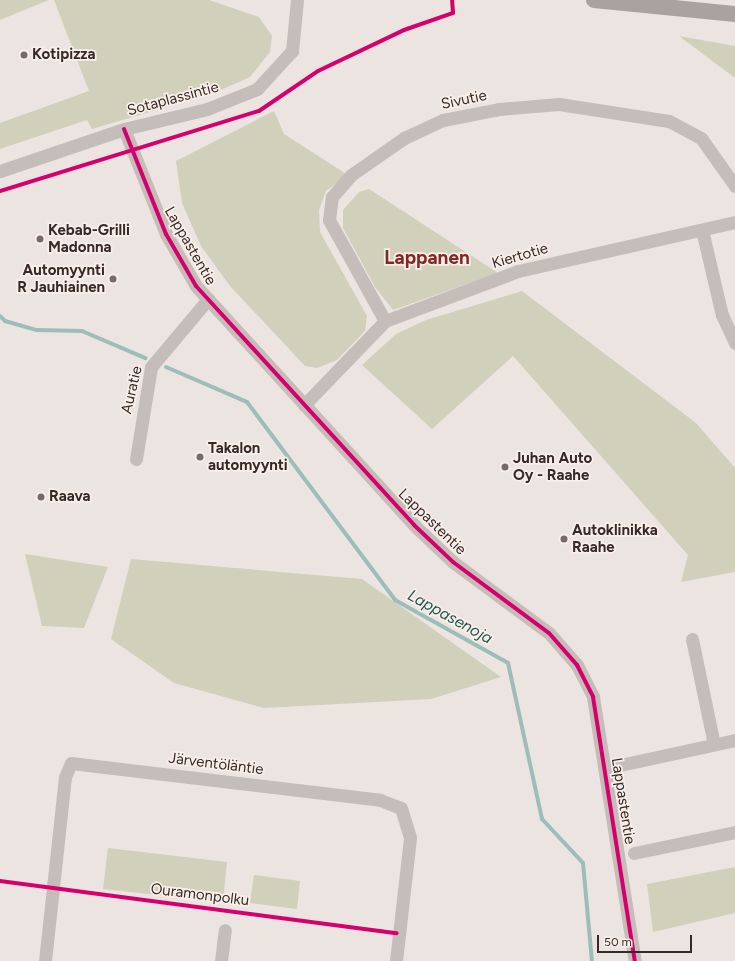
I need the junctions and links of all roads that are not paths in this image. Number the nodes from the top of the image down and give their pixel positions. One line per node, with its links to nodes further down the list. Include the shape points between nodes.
1 (297, 0): 4 (street, Sotaplassintie, via 292,51 257,90 207,109)
2 (594, 0): 3 (main road)
3 (735, 14)
4 (124, 129): 5 (street, Sotaplassintie); 9 (street, Lappastentie, via 166,234)
5 (0, 171)
6 (735, 186): 10 (street, Sivutie, via 702,138 684,127 651,117 559,104 499,109 444,120 404,138 351,175 332,197 329,220)
7 (735, 222): 8 (street, Kiertotie)
8 (702, 230): 10 (street, Kiertotie, via 518,271); 11 (street, via 722,315)
9 (208, 299): 12 (street, Lappastentie); 13 (street, Auratie, via 151,367)
10 (385, 321): 12 (street, Kiertotie)
11 (735, 343)
12 (304, 405): 17 (street, Lappastentie, via 414,525 453,562 549,633 577,665 592,697)
13 (136, 459)
14 (692, 639): 16 (street)
15 (735, 740): 16 (street)
16 (714, 744): 17 (street)
17 (606, 768): 24 (street, Lappastentie)
18 (735, 832): 19 (street)
19 (634, 853)
20 (225, 930): 22 (street)
21 (45, 961): 23 (street, Järventöläntie, via 65,777 71,763 380,800 401,808 410,838)
22 (221, 961)
23 (396, 961)
24 (635, 961)

